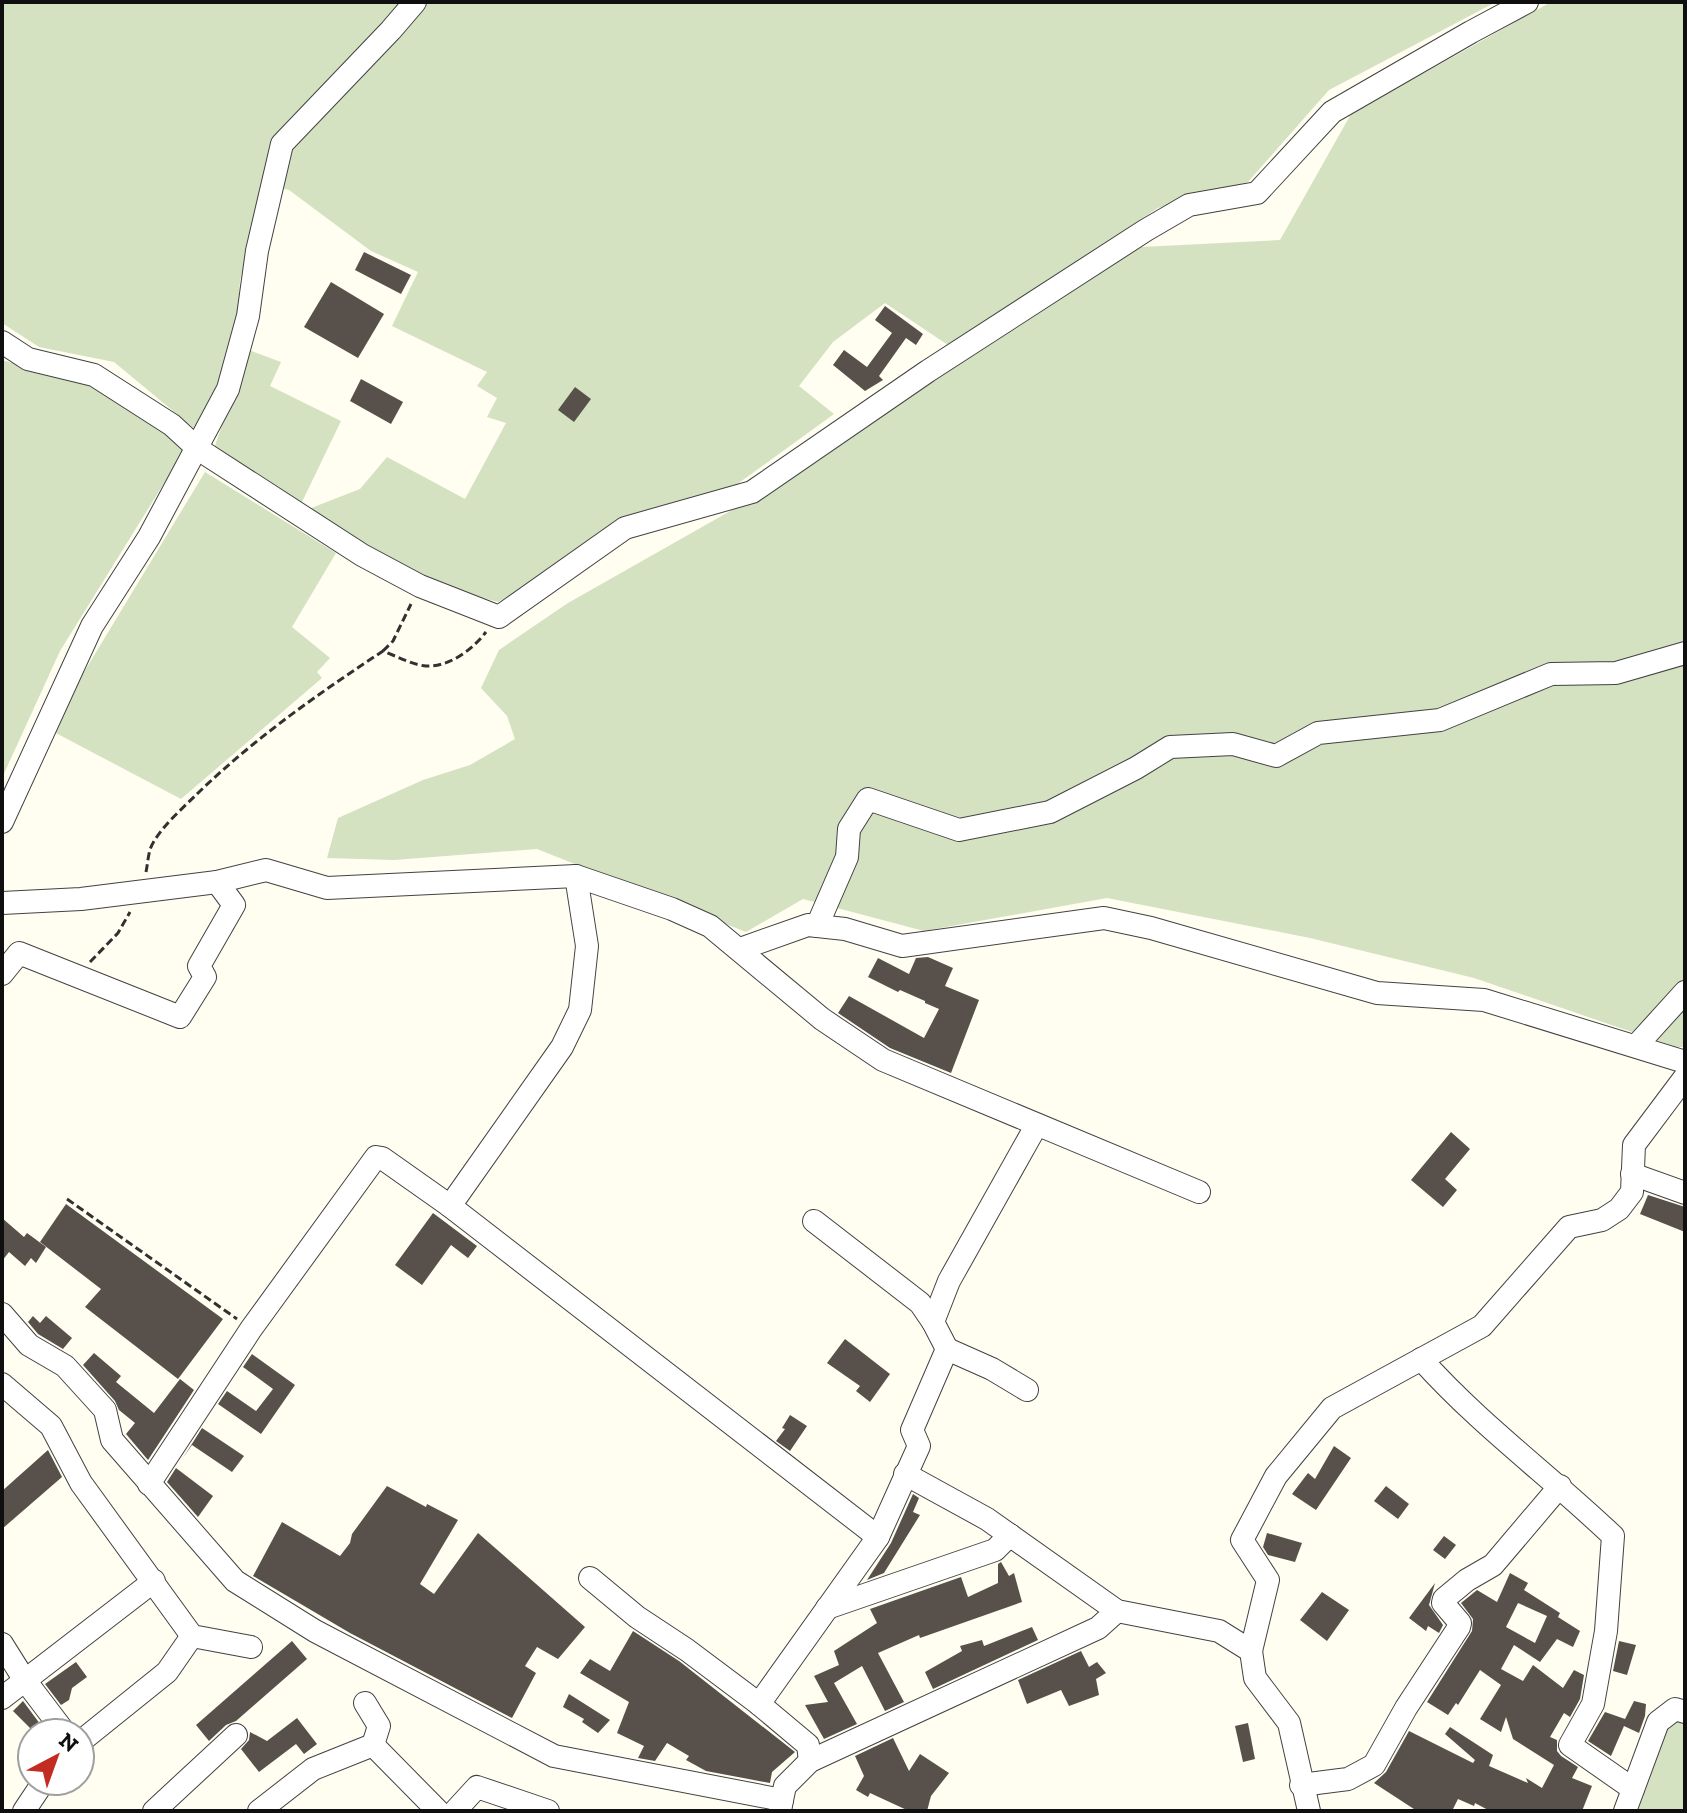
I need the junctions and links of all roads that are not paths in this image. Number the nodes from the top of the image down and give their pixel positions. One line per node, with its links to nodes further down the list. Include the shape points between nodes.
1 (415, 2): 4 (street, via 282,144 228,389)
2 (1527, 2): 4 (street, via 1332,112 1257,193 1189,205 928,371 752,492 625,528 499,617 420,586 362,555)
3 (2, 342): 4 (street, via 28,359 94,375 172,425)
4 (198, 449): 6 (street, via 92,626)
5 (1685, 653): 10 (street, via 1616,673 1551,674 1440,720 1318,733 1276,756 1233,744 1170,747 1050,812 959,830 868,799 849,829 847,857)
6 (2, 822)
7 (576, 876): 8 (street, via 327,888 266,870); 11 (street, via 672,909 710,926); 21 (street, via 587,946 580,1010 562,1047)
8 (217, 882): 9 (street); 12 (street, via 234,905 199,966 205,977 180,1017 19,953)
9 (2, 903)
10 (817, 926): 11 (street); 14 (street, via 902,946 1104,918 1377,993 1484,1000)
11 (740, 949): 17 (street, via 822,1019 883,1060)
12 (2, 974)
13 (1685, 992): 14 (street)
14 (1636, 1046): 15 (street)
15 (1685, 1062)
16 (1685, 1077): 18 (street, via 1634,1145)
17 (1036, 1126): 19 (street); 24 (street, via 949,1281)
18 (1632, 1174): 20 (street); 26 (street, via 1632,1192 1619,1209 1602,1220 1569,1227 1482,1326)
19 (1199, 1192)
20 (1685, 1193)
21 (450, 1206): 30 (street, via 376,1157 251,1329); 33 (street)
22 (814, 1221): 24 (street, via 920,1303)
23 (2, 1314): 30 (street, via 29,1345 65,1366 105,1410 112,1440)
24 (933, 1322): 25 (street)
25 (947, 1349): 28 (street); 29 (street, via 912,1430 919,1446)
26 (1421, 1359): 31 (street, via 1487,1425); 41 (street, via 1332,1408 1276,1476 1242,1540 1268,1580)
27 (2, 1384): 35 (street, via 51,1426 81,1483)
28 (1027, 1390)
29 (905, 1474): 32 (street); 33 (street)
30 (149, 1484): 54 (street, via 235,1581 315,1631 554,1756)
31 (1560, 1486): 52 (street, via 1493,1565 1444,1599 1459,1627 1374,1765 1348,1779); 53 (street, via 1613,1536 1606,1631 1593,1704 1570,1745)
32 (1010, 1535): 36 (street, via 995,1550); 37 (street)
33 (878, 1537): 36 (street)
34 (590, 1578): 45 (street)
35 (154, 1581): 38 (street); 42 (street)
36 (827, 1608): 45 (street)
37 (1117, 1611): 41 (street, via 1219,1631); 51 (street, via 1098,1628)
38 (192, 1636): 40 (street); 48 (street, via 167,1672)
39 (2, 1644): 42 (street)
40 (251, 1647)
41 (1251, 1651): 52 (street, via 1255,1678 1289,1723)
42 (24, 1679): 43 (street); 47 (street)
43 (2, 1698)
44 (365, 1703): 50 (street, via 379,1726)
45 (759, 1704): 51 (street, via 808,1745)
46 (1680, 1710): 53 (street, via 1658,1722)
47 (53, 1717)
48 (96, 1729)
49 (236, 1735): 55 (street)
50 (373, 1745): 56 (street, via 313,1769); 57 (street)
51 (810, 1761): 54 (street, via 785,1786)
52 (1301, 1785): 60 (street)
53 (1633, 1789): 61 (street)
54 (781, 1805)
55 (154, 1811)
56 (259, 1811)
57 (438, 1811)
58 (455, 1811): 59 (street, via 477,1787)
59 (548, 1811)
60 (1309, 1811)
61 (1625, 1811)

